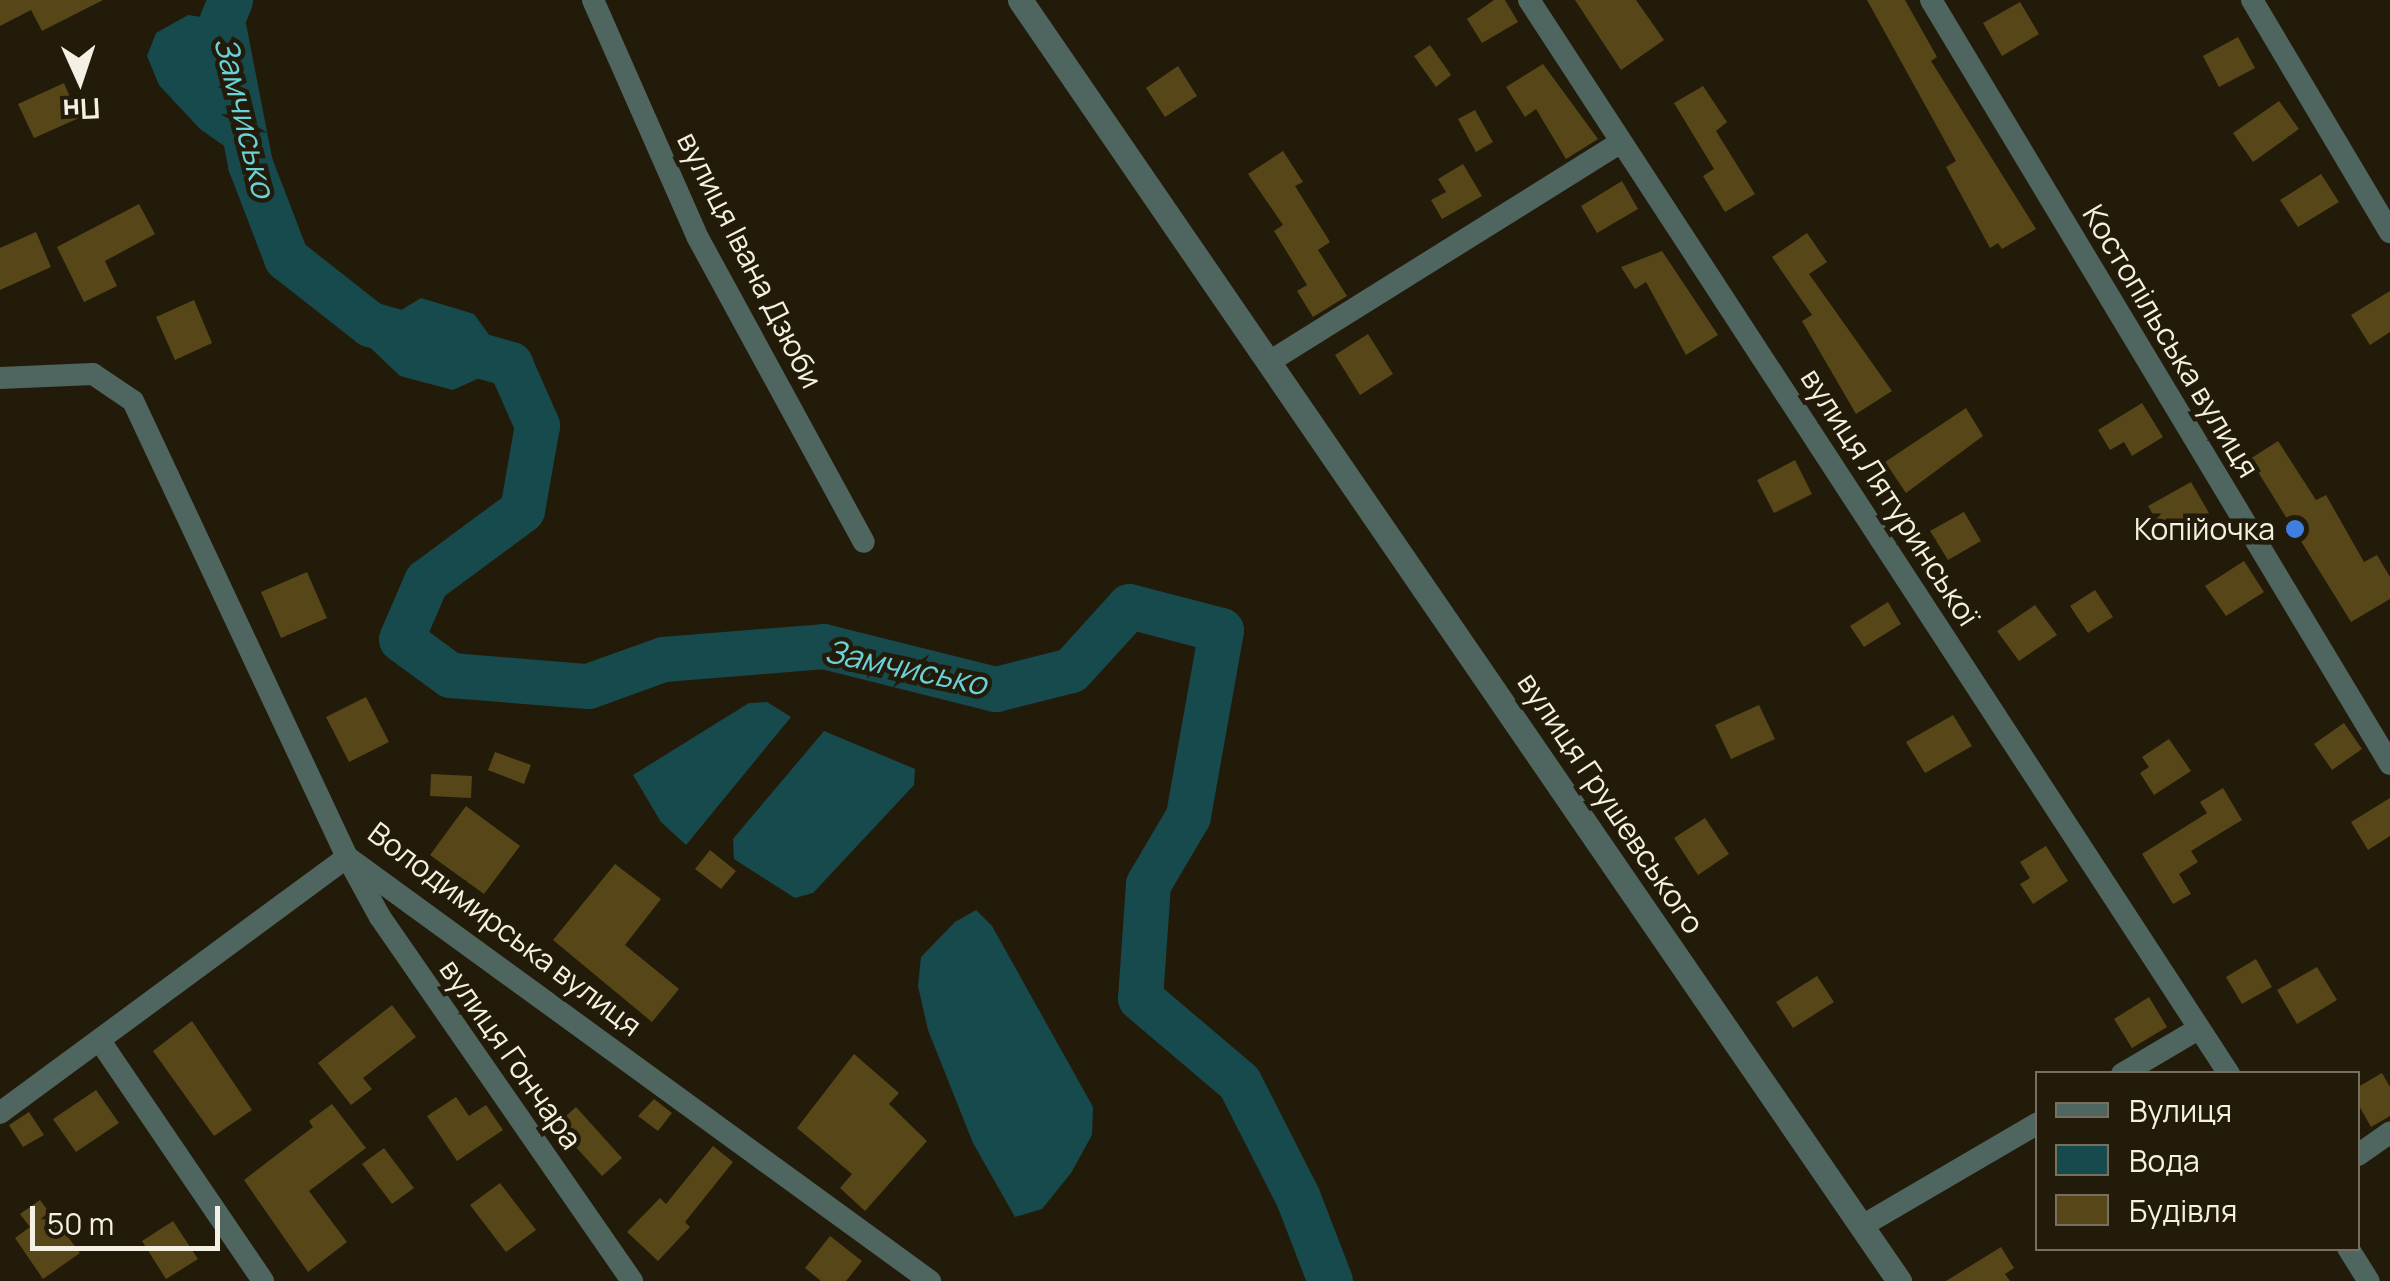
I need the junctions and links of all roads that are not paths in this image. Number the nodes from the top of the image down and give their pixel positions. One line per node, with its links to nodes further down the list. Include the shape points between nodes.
1 (593, 0): 10 (street, вулиця Івана Дзюби, via 698,238)
2 (1020, 0): 8 (street, вулиця Грушевського)
3 (1529, 0): 6 (street, вулиця Лятуринської)
4 (1931, 0): 11 (street, Костопільська вулиця)
5 (2252, 0): 7 (street)
6 (1620, 142): 8 (street); 13 (street, вулиця Лятуринської)
7 (2390, 232)
8 (1269, 362): 21 (street, вулиця Грушевського)
9 (0, 378): 12 (street, Володимирська вулиця, via 93,374 133,401)
10 (864, 542)
11 (2390, 764)
12 (347, 857): 14 (street); 24 (street, вулиця Гончара, via 380,917); 25 (street, Володимирська вулиця)
13 (2198, 1029): 15 (street); 16 (street, вулиця Лятуринської)
14 (100, 1041): 17 (street); 23 (street)
15 (2127, 1071)
16 (2227, 1071)
17 (0, 1114)
18 (2035, 1125): 21 (street)
19 (2390, 1134): 20 (street)
20 (2360, 1154)
21 (1862, 1226): 26 (street, вулиця Грушевського)
22 (2350, 1251): 27 (street)
23 (263, 1281)
24 (632, 1281)
25 (930, 1281)
26 (1899, 1281)
27 (2370, 1281)

